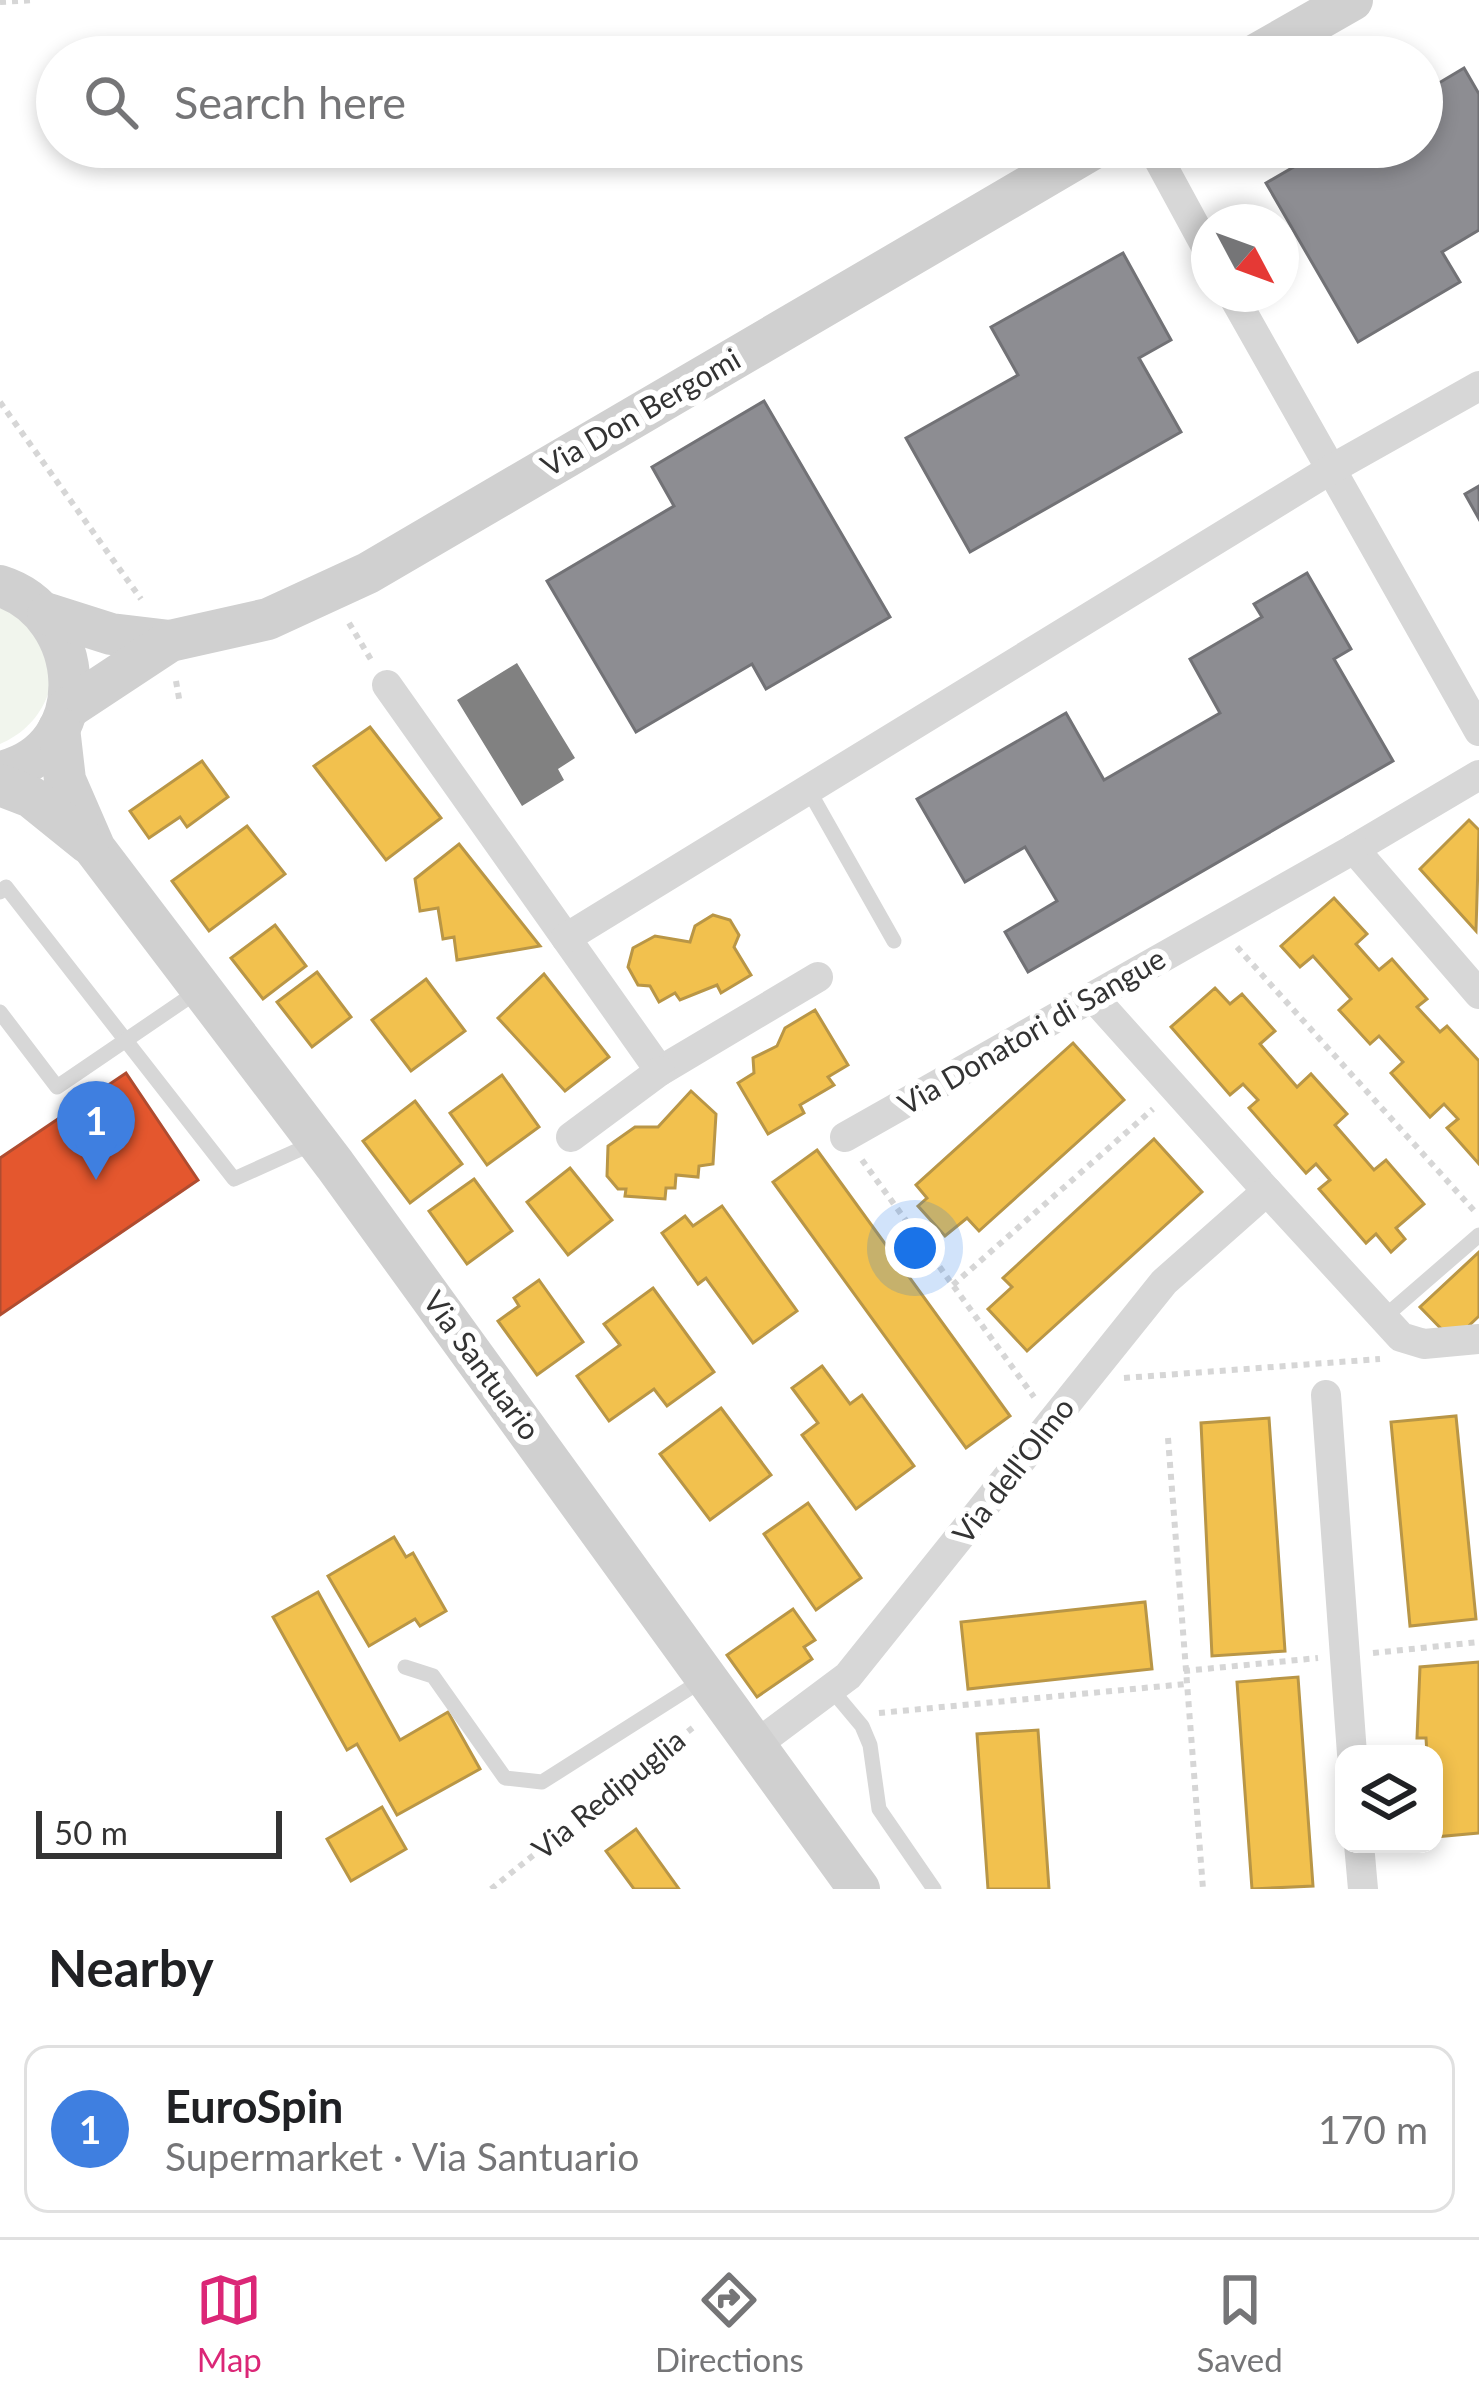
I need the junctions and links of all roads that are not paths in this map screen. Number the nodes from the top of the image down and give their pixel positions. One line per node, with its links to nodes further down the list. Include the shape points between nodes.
1 (1352, 0): 2 (street)
2 (1289, 36)
3 (1060, 168): 11 (street, Via Don Bergomi, via 368,572 268,619)
4 (1163, 168): 5 (street)
5 (1191, 219)
6 (1242, 312): 8 (street)
7 (1479, 386): 8 (street)
8 (1328, 470): 14 (street); 18 (street)
9 (0, 586): 10 (street, Via Don Bergomi)
10 (48, 614): 11 (street, Via Don Bergomi, via 111,634); 13 (street, Via Santuario, via 72,675)
11 (160, 625): 13 (street, Via Don Bergomi)
12 (387, 685): 22 (street)
13 (63, 718): 15 (street, Via Don Bergomi, via 38,753); 19 (street, Via Santuario, via 65,780)
14 (1479, 731)
15 (0, 772)
16 (1479, 775): 20 (street, Via Donatori di Sangue)
17 (0, 784): 19 (street, Via Santuario, via 31,797)
18 (808, 789): 22 (street); 23 (lane)
19 (95, 849): 25 (street, Via Santuario)
20 (1354, 850): 26 (street); 27 (street, Via Donatori di Sangue)
21 (0, 892): 29 (lane, via 6,887)
22 (566, 938): 30 (street)
23 (895, 941)
24 (818, 977): 30 (street)
25 (201, 989): 29 (lane); 33 (street, Via Santuario)
26 (1479, 994)
27 (1093, 997): 32 (street, Via Donatori di Sangue); 34 (street)
28 (0, 1012): 29 (lane, via 57,1087)
29 (125, 1038): 33 (lane, via 235,1179)
30 (660, 1071): 31 (street)
31 (572, 1137)
32 (845, 1138)
33 (317, 1142): 40 (street, Via Santuario)
34 (1267, 1191): 36 (street); 41 (street, Via dell'Olmo, via 1164,1282 924,1586)
35 (1479, 1235): 36 (lane)
36 (1381, 1320): 37 (street, via 1424,1344)
37 (1479, 1339)
38 (1326, 1395): 43 (street)
39 (405, 1667): 40 (lane, via 433,1676 505,1778 542,1782)
40 (717, 1688): 42 (street, Via Santuario)
41 (831, 1689): 42 (street, Via dell'Olmo); 46 (lane, via 870,1745 879,1808)
42 (757, 1744): 45 (street, Via Santuario)
43 (1351, 1745)
44 (1360, 1853): 47 (street)
45 (859, 1889)
46 (934, 1889)
47 (1363, 1889)

